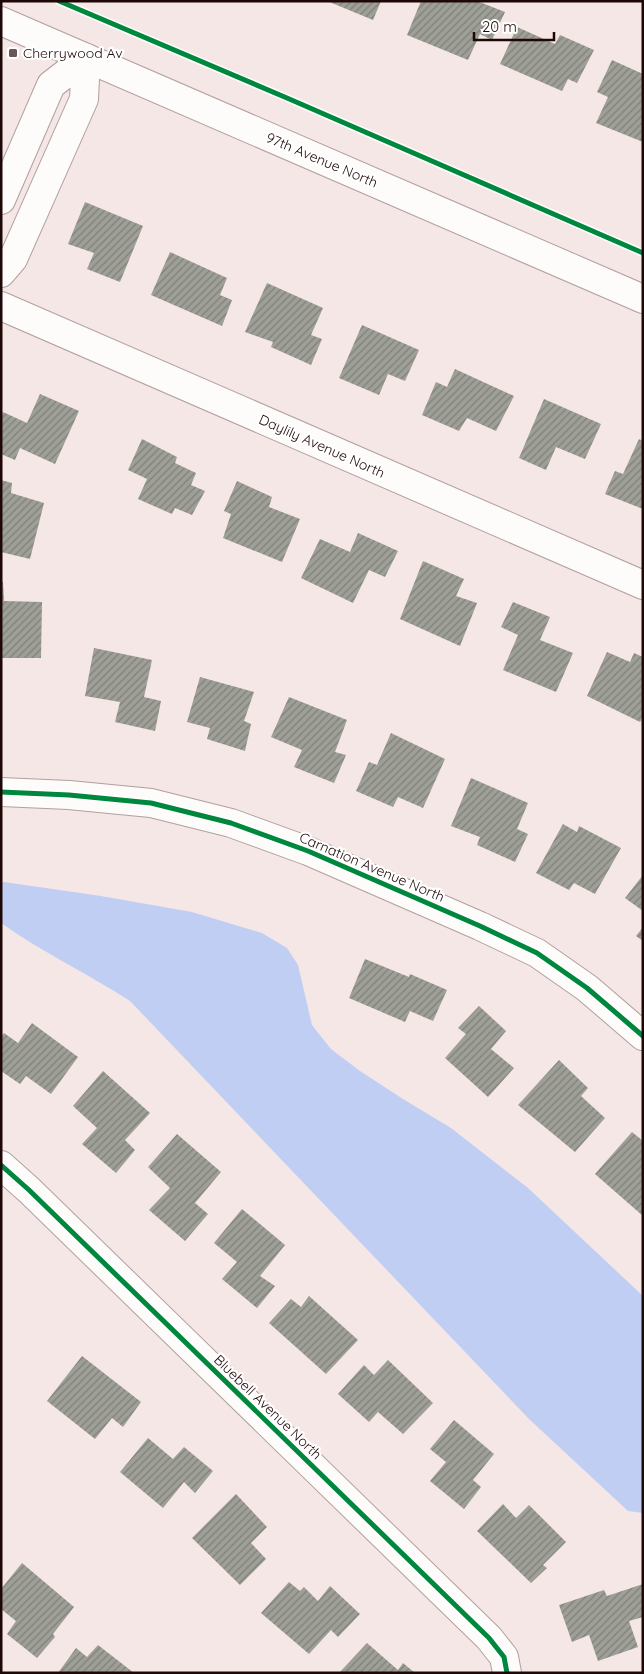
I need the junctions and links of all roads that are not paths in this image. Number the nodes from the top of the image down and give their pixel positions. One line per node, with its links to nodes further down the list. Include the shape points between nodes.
1 (1, 21): 2 (street, 97th Avenue North)
2 (86, 58): 3 (street, via 51,85); 4 (street, via 84,99 13,259); 5 (street, 97th Avenue North)
3 (1, 200)
4 (1, 273)
5 (643, 299)
6 (1, 306): 7 (street, Daylily Avenue North)
7 (643, 585)
8 (1, 792): 9 (street, Carnation Avenue North, via 151,803 231,823 300,848 537,953 587,988)
9 (643, 1036)
10 (1, 1165): 11 (street, Bluebell Avenue North, via 489,1638 504,1657)
11 (507, 1673)

